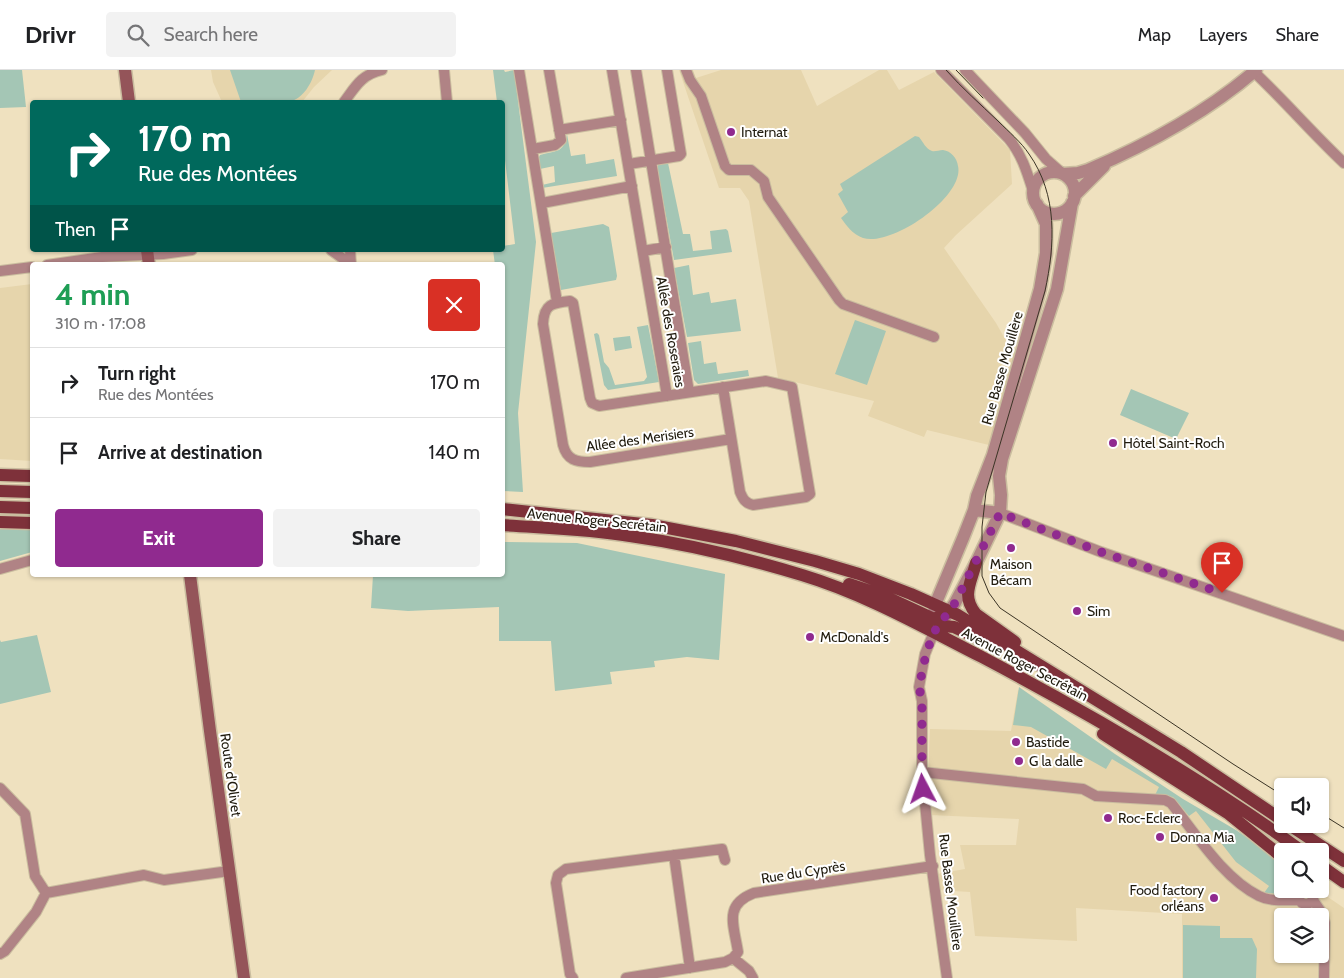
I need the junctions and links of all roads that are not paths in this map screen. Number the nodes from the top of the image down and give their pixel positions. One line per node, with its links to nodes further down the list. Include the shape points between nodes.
1 (125, 70): 13 (main road)
2 (382, 70): 14 (street, via 362,78)
3 (444, 70): 15 (street)
4 (519, 70): 18 (street)
5 (549, 70): 17 (street)
6 (612, 70): 16 (street, Allée des Roseraies)
7 (636, 70): 19 (street, Allée des Roseraies)
8 (667, 70): 19 (street, via 681,154)
9 (686, 70): 39 (street, via 701,96 725,166 729,170 751,170 764,181 768,197 843,304)
10 (941, 70): 25 (street, via 1010,139 1025,165)
11 (965, 70): 23 (street)
12 (1254, 71): 20 (street, via 1195,116); 21 (street)
13 (129, 100)
14 (346, 100)
15 (447, 100)
16 (621, 120): 17 (street); 22 (street, Allée des Roseraies)
17 (559, 130): 18 (street, via 561,140 558,143)
18 (532, 149): 27 (street)
19 (651, 161): 22 (street); 29 (street, Allée des Roseraies)
20 (1109, 161): 23 (street, via 1088,170); 26 (street)
21 (1344, 163)
22 (629, 164): 24 (street, Allée des Roseraies)
23 (1063, 174): 25 (street, via 1052,172 1043,175); 26 (street, via 1072,184)
24 (632, 186): 27 (street); 30 (street, Allée des Roseraies)
25 (1033, 191): 28 (street)
26 (1073, 200): 28 (street, via 1065,210 1055,214 1046,212); 52 (street, Rue Basse Mouillère, via 1057,289 1002,459)
27 (542, 203): 38 (street)
28 (1037, 204): 51 (street, Rue Basse Mouillère, via 1046,224 1046,253 1040,289)
29 (666, 247): 30 (street); 41 (street, Allée des Roseraies)
30 (643, 251): 42 (street, Allée des Roseraies)
31 (179, 252): 33 (street)
32 (334, 252): 35 (street)
33 (148, 257): 34 (street, via 106,257)
34 (69, 262)
35 (348, 262)
36 (30, 267): 37 (street)
37 (0, 272)
38 (557, 302): 42 (street, via 570,301 573,304 592,403 604,406); 43 (street, Allée des Merisiers, via 544,313 543,324 563,445 570,458 590,462)
39 (934, 337)
40 (723, 387): 41 (street, Allée des Roseraies); 43 (street); 43 (street, Allée des Roseraies, via 766,381 792,387 810,494 753,505 747,503 740,492)
41 (689, 392): 42 (street, Allée des Roseraies)
42 (667, 396)
43 (732, 439)
44 (0, 475): 45 (main road)
45 (30, 476)
46 (0, 491): 47 (main road)
47 (30, 492)
48 (0, 507): 49 (main road)
49 (30, 508)
50 (505, 509): 61 (main road, Avenue Roger Secrétain, via 652,525 736,541 859,574)
51 (974, 510): 52 (street); 61 (street, Rue Basse Mouillère)
52 (1000, 513): 58 (street, Rue Basse Mouillère); 65 (street, via 1101,552)
53 (0, 522): 54 (main road)
54 (30, 523)
55 (505, 525): 57 (main road, Avenue Roger Secrétain, via 628,535)
56 (30, 561): 59 (street)
57 (750, 561): 63 (main road, via 804,568 882,595); 64 (main road, Avenue Roger Secrétain, via 804,576 879,604)
58 (976, 564): 62 (street, Rue Basse Mouillère); 68 (main road, via 967,593 976,614)
59 (0, 569)
60 (190, 577): 79 (main road, Route d'Olivet)
61 (935, 605): 62 (main road, Avenue Roger Secrétain); 63 (street, Rue Basse Mouillère)
62 (949, 612): 63 (main road); 64 (street, Rue Basse Mouillère); 66 (main road, Avenue Roger Secrétain)
63 (934, 619): 64 (street, Rue Basse Mouillère)
64 (934, 632): 66 (main road, via 944,626 954,628); 67 (main road, Avenue Roger Secrétain); 69 (street, Rue Basse Mouillère, via 919,687 922,701)
65 (1344, 636)
66 (1045, 669): 68 (main road, Avenue Roger Secrétain)
67 (1036, 686): 73 (main road, Avenue Roger Secrétain, via 1156,755); 74 (main road, via 1073,715 1228,814)
68 (1108, 709): 71 (main road, Avenue Roger Secrétain, via 1181,752)
69 (922, 772): 78 (street, Rue Basse Mouillère); 83 (street, via 1083,789 1096,796 1165,800 1171,803 1213,858 1235,878 1259,896)
70 (0, 788): 82 (street, via 25,814 35,876)
71 (1274, 815)
72 (1302, 833): 77 (main road)
73 (1291, 843)
74 (1274, 851)
75 (674, 855): 76 (street, via 722,849); 87 (street); 89 (street, via 566,869 558,875 556,882)
76 (725, 860)
77 (1344, 861)
78 (933, 866): 86 (street, Rue du Cyprès, via 754,893 743,898 732,912 738,952); 92 (street, Rue Basse Mouillère)
79 (229, 871): 82 (street, via 164,880 144,875); 88 (main road, Route d'Olivet)
80 (1329, 871): 81 (main road)
81 (1344, 882)
82 (46, 893): 85 (street, via 36,912 6,951)
83 (1298, 900): 84 (street, via 1304,904)
84 (1313, 900): 93 (street, via 1325,923)
85 (0, 954)
86 (733, 958): 87 (street); 91 (street)
87 (690, 968): 90 (street)
88 (244, 978)
89 (572, 978)
90 (626, 978)
91 (753, 978)
92 (947, 978)
93 (1324, 978)

